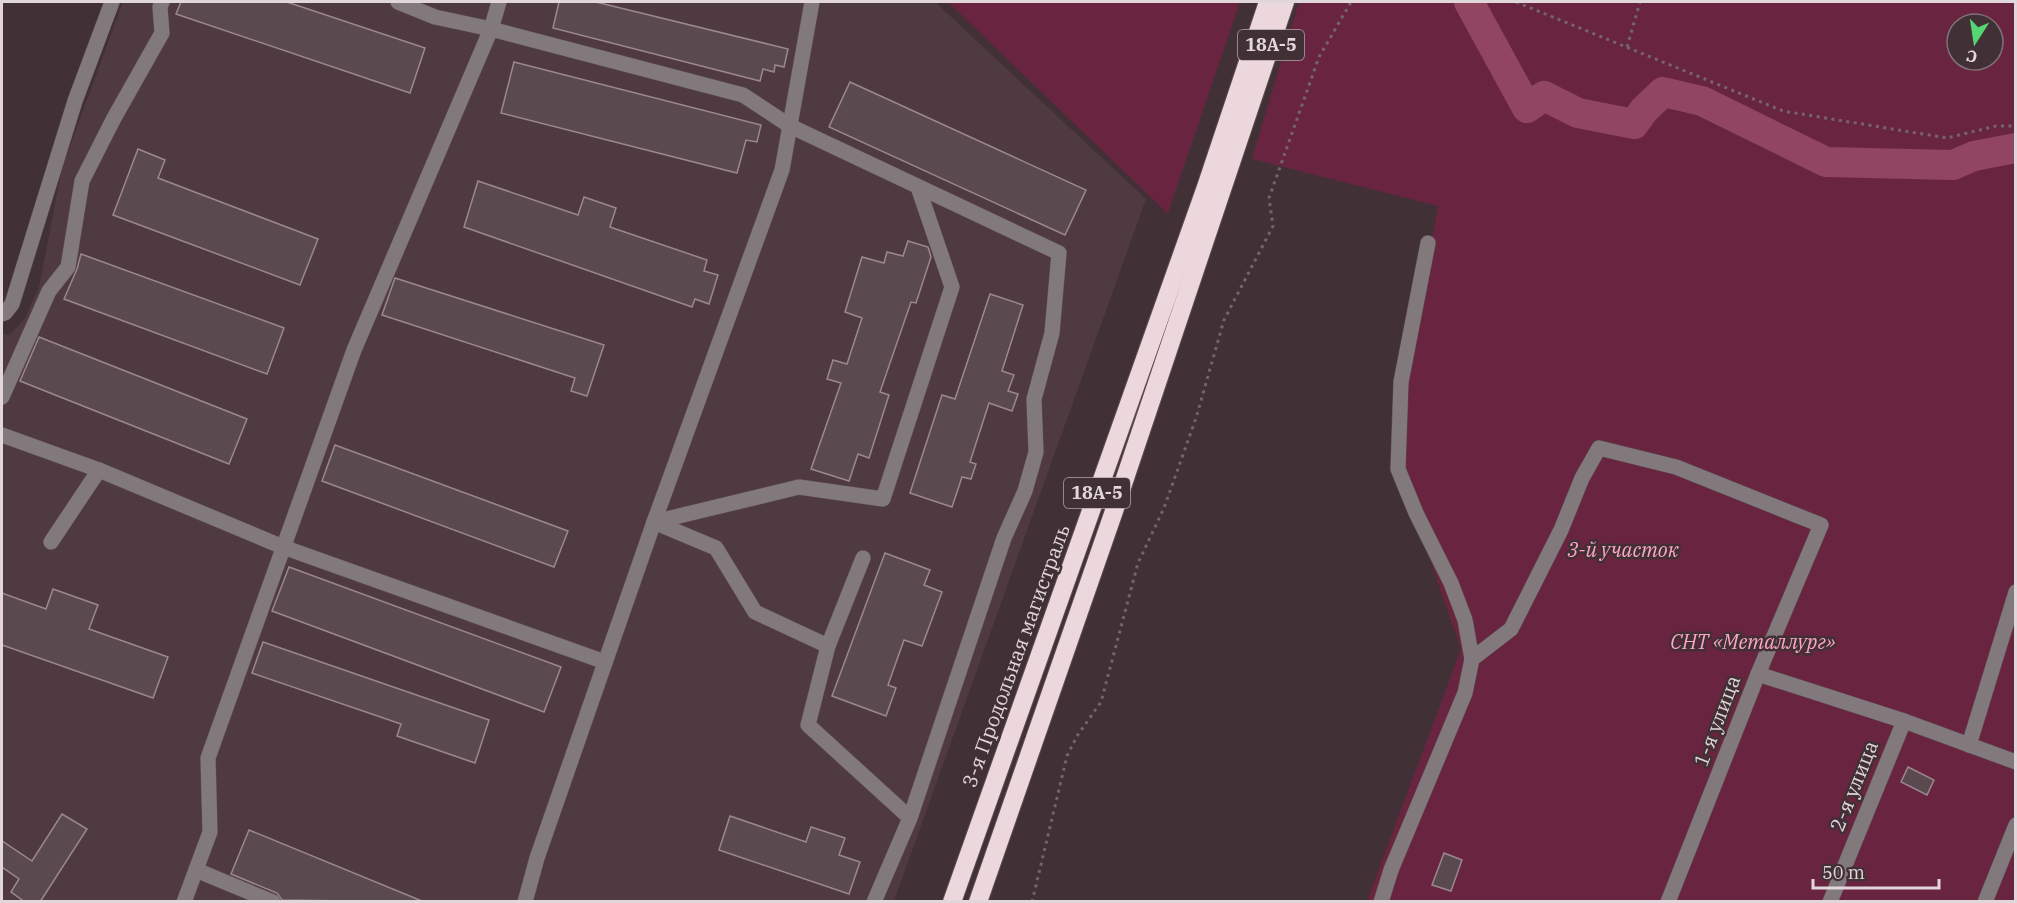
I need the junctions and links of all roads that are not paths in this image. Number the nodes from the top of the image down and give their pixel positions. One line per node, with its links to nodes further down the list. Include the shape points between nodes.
1 (112, 2): 13 (street, via 75,101 12,304)
2 (162, 2): 14 (street, via 162,33 82,181 68,267 50,291)
3 (398, 2): 8 (street, via 435,16)
4 (499, 2): 8 (street)
5 (812, 2): 10 (street)
6 (1268, 2): 9 (highway, 18А-5)
7 (1285, 2): 9 (highway, 18А-5)
8 (491, 29): 10 (street, via 743,95); 19 (street, via 354,350)
9 (1248, 87): 36 (highway, 3-я Продольная магистраль / 18А-5, via 1206,187); 37 (highway, 18А-5, via 1113,514)
10 (790, 126): 11 (street); 17 (street, via 782,170)
11 (918, 187): 17 (street, via 952,287 883,499 799,487); 29 (street, via 1059,253 1052,333 1034,399 1036,453)
12 (1428, 243): 23 (street, via 1401,382 1398,470 1451,583 1465,620)
13 (2, 315)
14 (2, 397)
15 (2, 435): 16 (street)
16 (99, 470): 18 (street); 19 (street)
17 (654, 522): 22 (street, via 716,548 755,612); 24 (street)
18 (51, 542)
19 (283, 547): 24 (street); 31 (street, via 208,758 210,832)
20 (862, 558): 22 (street)
21 (2016, 592): 27 (street)
22 (828, 646): 29 (street, via 808,725)
23 (1472, 659): 25 (street, 1-я улица, via 1511,629 1599,448 1676,467 1821,525); 38 (street, via 1465,693)
24 (605, 662): 34 (street)
25 (1758, 675): 26 (street); 39 (street, 1-я улица)
26 (1904, 721): 27 (street); 40 (street, 2-я улица)
27 (1969, 745): 28 (street)
28 (2016, 762)
29 (910, 818): 35 (street)
30 (2016, 825): 41 (street)
31 (196, 870): 32 (street); 33 (street)
32 (184, 902)
33 (273, 902)
34 (525, 902)
35 (874, 902)
36 (952, 902)
37 (978, 902)
38 (1381, 902)
39 (1668, 902)
40 (1830, 902)
41 (1984, 902)

